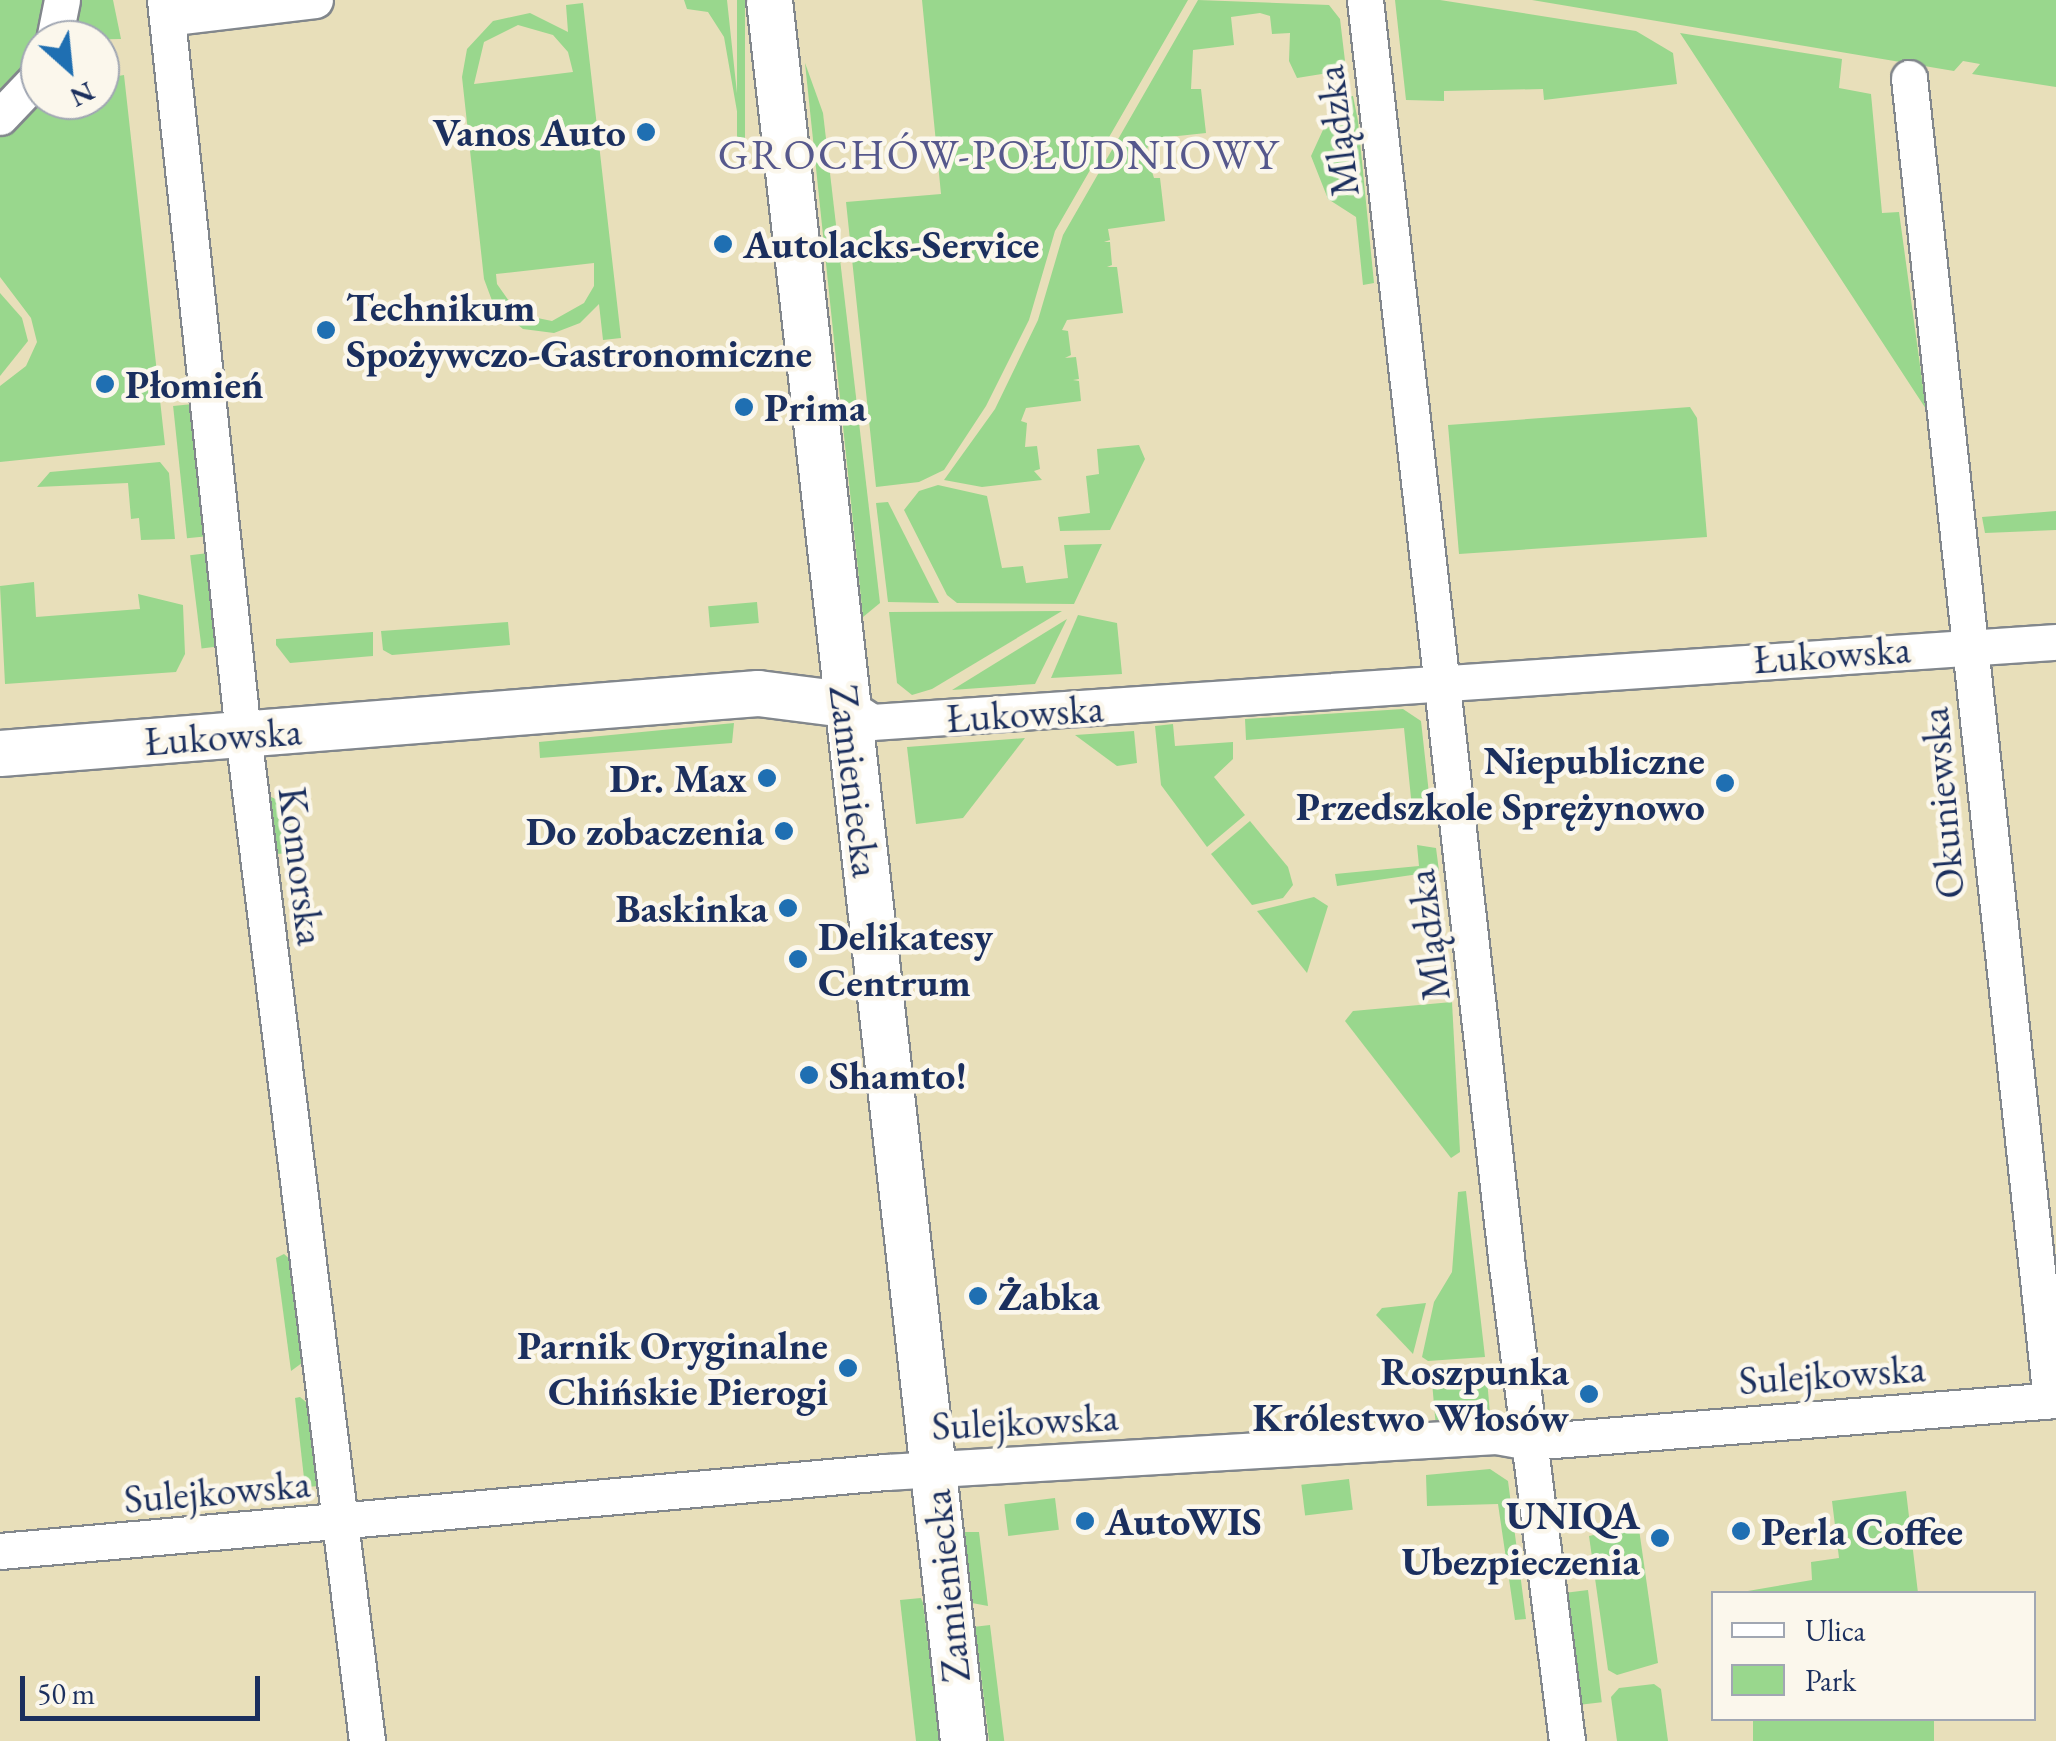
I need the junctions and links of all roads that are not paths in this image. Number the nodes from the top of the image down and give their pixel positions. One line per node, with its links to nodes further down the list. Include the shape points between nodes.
1 (314, 0): 4 (street)
2 (769, 0): 11 (street, Zamieniecka)
3 (1365, 0): 10 (street, Mlądzka)
4 (166, 9): 12 (street, Komorska)
5 (1909, 78): 9 (street, Okuniewska)
6 (20, 96): 7 (street)
7 (0, 117)
8 (2056, 642): 9 (street, Łukowska)
9 (1970, 646): 10 (street, Łukowska); 14 (street, Okuniewska)
10 (1441, 681): 11 (street, Łukowska, via 872,722); 15 (street, Mlądzka)
11 (844, 704): 12 (street, Łukowska, via 758,693); 16 (street, Zamieniecka)
12 (243, 734): 13 (street, Łukowska); 17 (street, Komorska)
13 (0, 753)
14 (2054, 1400): 15 (street, Sulejkowska)
15 (1528, 1442): 16 (street, Sulejkowska, via 1496,1436); 21 (street, Mlądzka)
16 (934, 1469): 17 (street, Sulejkowska); 20 (street, Zamieniecka)
17 (340, 1524): 18 (street, Sulejkowska); 19 (street, Komorska)
18 (0, 1551)
19 (367, 1741)
20 (963, 1741)
21 (1568, 1741)

